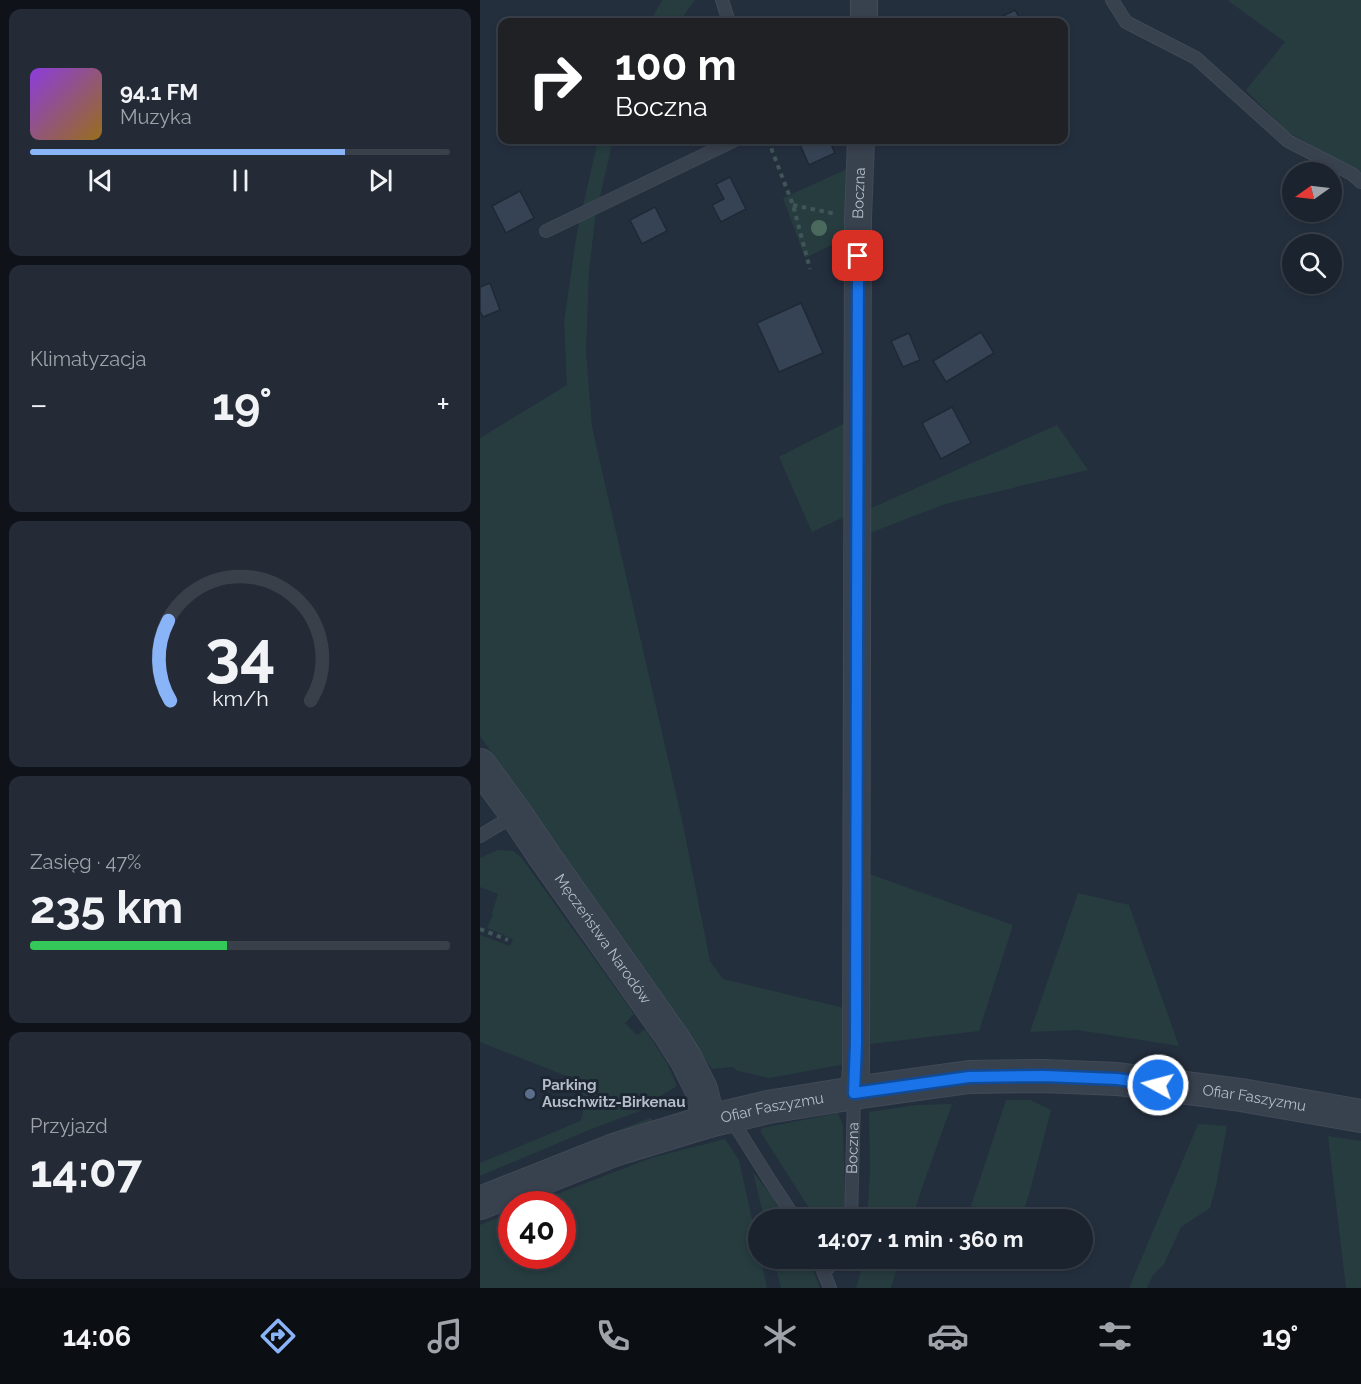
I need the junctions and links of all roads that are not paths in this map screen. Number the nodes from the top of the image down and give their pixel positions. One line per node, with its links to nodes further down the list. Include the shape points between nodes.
1 (722, 0): 4 (lane)
2 (864, 0): 5 (street)
3 (1112, 0): 8 (lane, via 1126,22 1196,58 1288,141)
4 (728, 18)
5 (864, 18)
6 (727, 144): 9 (lane)
7 (861, 144): 13 (street, Boczna)
8 (1361, 182)
9 (546, 231)
10 (480, 765): 11 (street, Męczeństwa Narodów)
11 (516, 814): 12 (lane); 15 (street, Męczeństwa Narodów, via 686,1059)
12 (480, 836)
13 (854, 1093): 14 (street, Ofiar Faszyzmu, via 969,1077 1117,1079); 15 (street, Ofiar Faszyzmu); 18 (lane, Boczna)
14 (1361, 1116)
15 (719, 1118): 16 (street, Ofiar Faszyzmu, via 614,1150); 17 (lane, Męczeństwa Narodów)
16 (480, 1203)
17 (789, 1209)
18 (851, 1209)
19 (823, 1269): 21 (lane)
20 (827, 1269): 21 (lane)
21 (824, 1272): 22 (lane)
22 (830, 1288)

